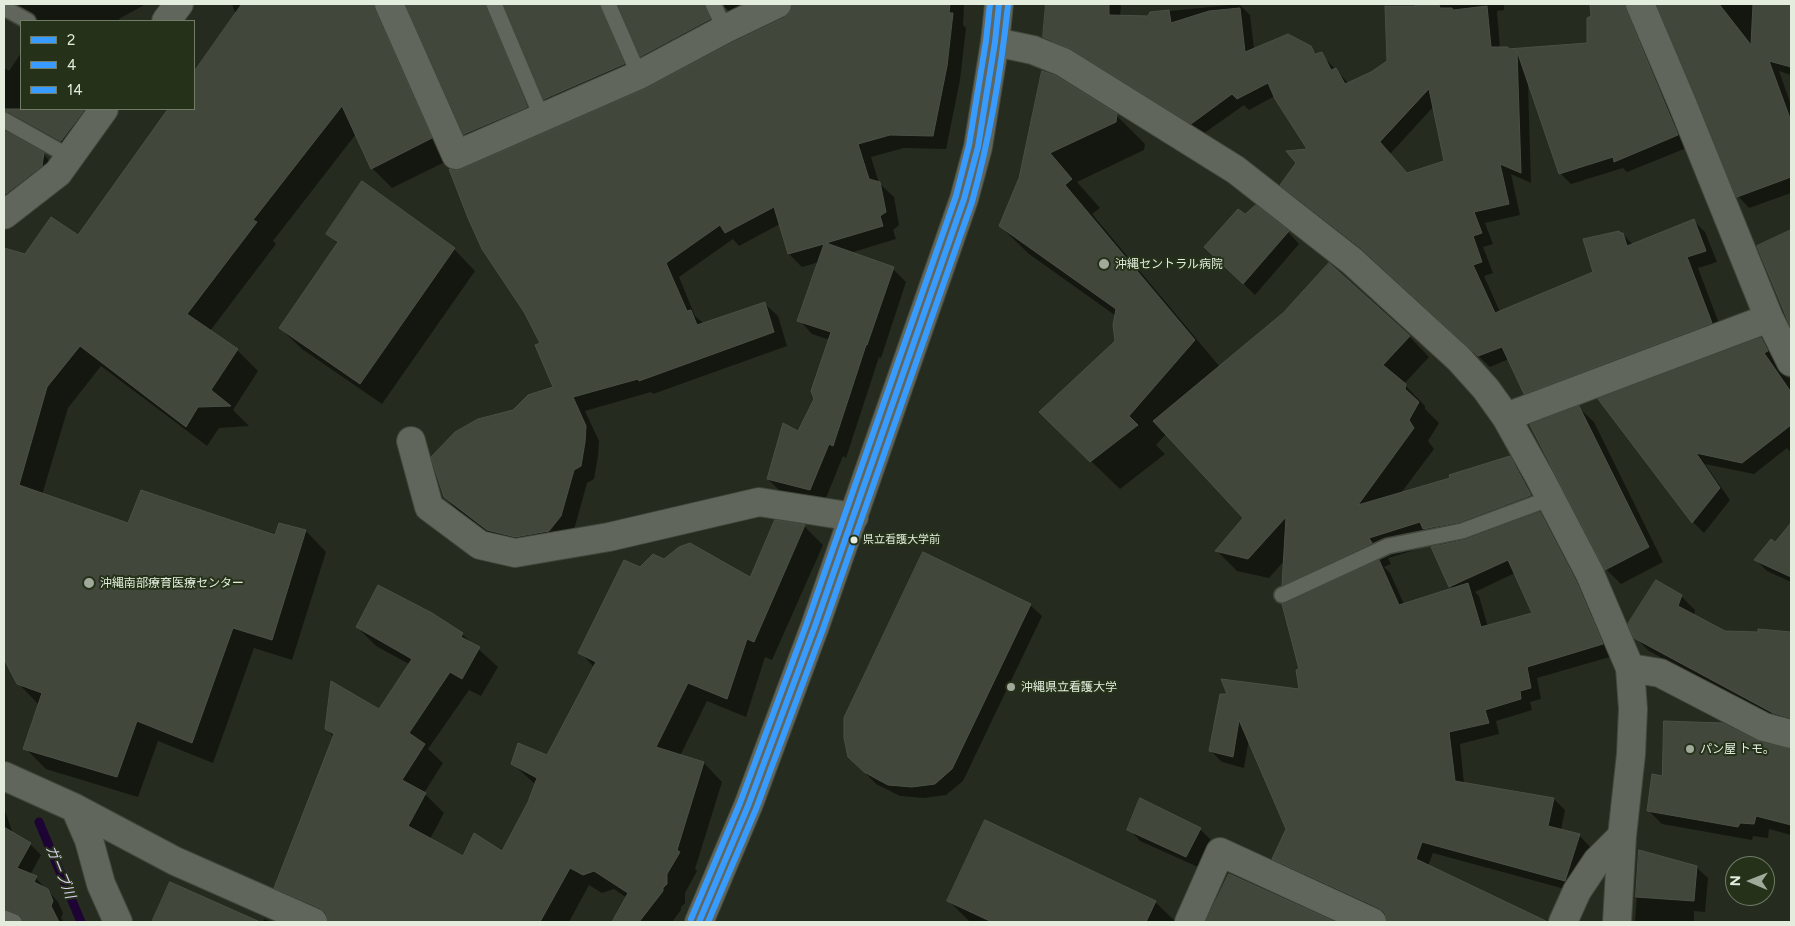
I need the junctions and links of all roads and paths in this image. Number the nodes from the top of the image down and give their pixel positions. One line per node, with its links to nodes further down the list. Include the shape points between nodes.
1 (179, 4): 11 (street)
2 (389, 4): 16 (street, via 456,156)
3 (494, 4): 16 (lane)
4 (608, 4): 14 (lane)
5 (714, 4): 12 (lane)
6 (777, 4): 12 (street)
7 (999, 4): 13 (street)
8 (1640, 4): 20 (street)
9 (4, 8): 10 (lane)
10 (26, 20)
11 (167, 20)
12 (725, 29): 14 (street)
13 (995, 42): 22 (street, via 1033,50 1063,62 1236,170 1352,261 1459,359 1486,388); 25 (street, via 978,147 964,199)
14 (639, 75): 16 (street)
15 (103, 110): 18 (street)
16 (542, 118)
17 (4, 120): 18 (lane)
18 (70, 157): 19 (street, via 58,174)
19 (4, 215)
20 (1768, 318): 21 (street); 22 (street)
21 (1791, 362)
22 (1506, 417): 24 (street)
23 (411, 442): 25 (street, via 429,507 480,545 515,553 609,537 759,502)
24 (1551, 498): 26 (lane, via 1462,531 1388,546); 27 (street, via 1590,574)
25 (854, 517): 36 (street, via 748,806)
26 (1282, 595)
27 (1630, 668): 28 (street, via 1660,673 1764,727); 31 (street, via 1633,709 1631,754)
28 (1791, 734)
29 (6, 777): 30 (street)
30 (75, 808): 34 (street); 35 (street, via 176,861)
31 (1622, 836): 39 (street, via 1597,861 1577,891); 40 (street)
32 (4, 918): 33 (lane)
33 (14, 922)
34 (118, 922)
35 (313, 922)
36 (699, 922)
37 (1189, 922): 38 (street, via 1220,852)
38 (1372, 922)
39 (1563, 922)
40 (1617, 922)

